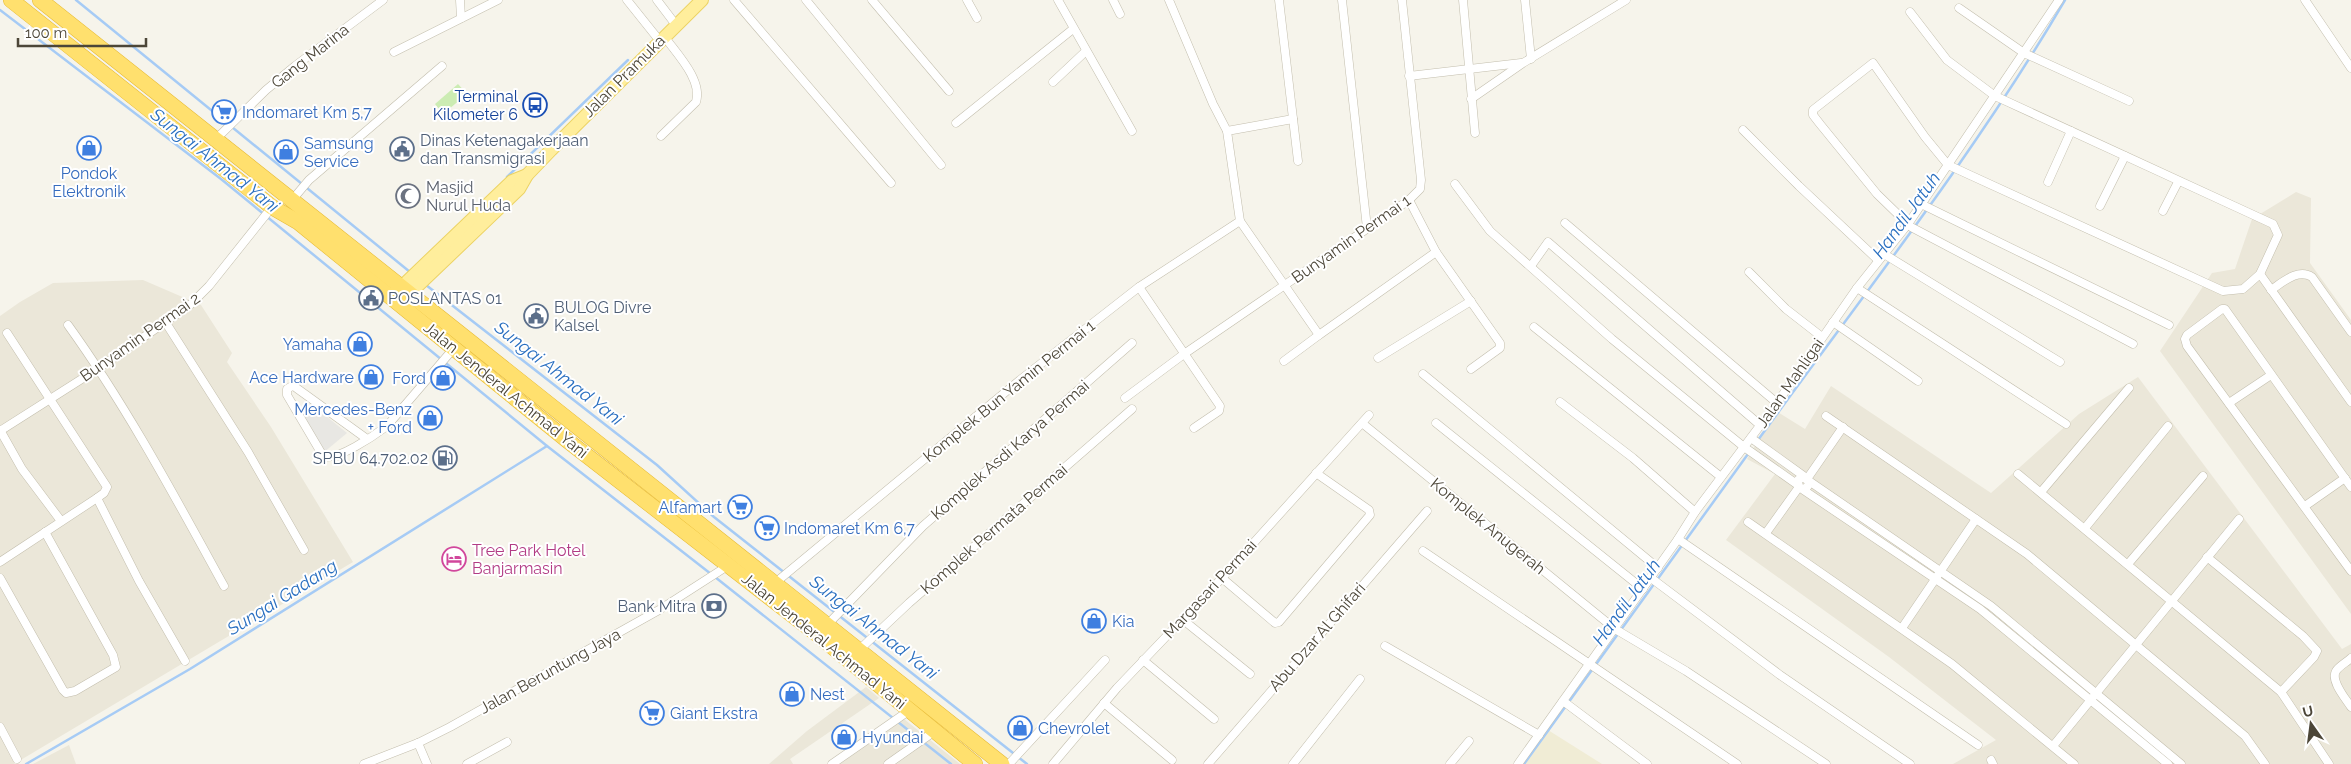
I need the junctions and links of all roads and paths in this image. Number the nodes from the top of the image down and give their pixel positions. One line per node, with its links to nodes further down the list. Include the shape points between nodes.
1 (11, 0): 48 (highway, Jalan Jenderal Achmad Yani)
2 (40, 0): 43 (highway, Jalan Jenderal Achmad Yani)
3 (383, 0): 58 (street, Gang Marina, via 295,66)
4 (460, 0): 27 (street)
5 (498, 0): 27 (street)
6 (627, 0): 31 (street)
7 (657, 0): 29 (street)
8 (702, 0): 29 (main road, Jalan Pramuka)
9 (734, 0): 65 (street)
10 (806, 0): 61 (street)
11 (872, 0): 42 (street)
12 (967, 0): 28 (street)
13 (1058, 0): 30 (street)
14 (1113, 0): 26 (street)
15 (1169, 0): 54 (street)
16 (1279, 0): 49 (street)
17 (1342, 0): 76 (street)
18 (1402, 0): 40 (street, Bunyamin Permai 1)
19 (1463, 0): 39 (street)
20 (1525, 0): 35 (street)
21 (1626, 0): 35 (street)
22 (2059, 0): 34 (street, Jalan Mahligai)
23 (2305, 0): 38 (street)
24 (1959, 8): 34 (street)
25 (1910, 12): 45 (street, via 1946,60)
26 (1120, 14)
27 (461, 18): 33 (street)
28 (977, 18)
29 (676, 25): 31 (main road, Jalan Pramuka)
30 (1073, 29): 32 (street); 51 (street)
31 (662, 38): 57 (street, via 697,83 698,95 696,102); 83 (main road, Jalan Pramuka, via 527,175 519,189)
32 (1086, 51): 41 (street); 53 (street)
33 (394, 52)
34 (2028, 55): 45 (street, Jalan Mahligai); 46 (street)
35 (1531, 59): 36 (street)
36 (1523, 63): 39 (street); 44 (street)
37 (442, 66): 67 (street, via 317,173)
38 (2351, 68)
39 (1468, 70): 40 (street); 44 (street)
40 (1409, 76): 68 (street, Bunyamin Permai 1, via 1421,180 1420,189)
41 (1053, 82)
42 (950, 91)
43 (164, 98): 47 (highway, Jalan Jenderal Achmad Yani); 48 (highway)
44 (1471, 99): 56 (street)
45 (1999, 99): 55 (street); 62 (street, Jalan Mahligai)
46 (2129, 101)
47 (177, 109): 50 (highway); 58 (highway, Jalan Jenderal Achmad Yani)
48 (154, 112): 50 (highway, Jalan Jenderal Achmad Yani)
49 (1293, 118): 54 (street); 60 (street)
50 (167, 123): 71 (highway, Jalan Jenderal Achmad Yani)
51 (956, 123)
52 (1743, 130): 78 (street, via 1798,186)
53 (1132, 131)
54 (1227, 131): 73 (street)
55 (2071, 131): 59 (street); 63 (street)
56 (1476, 133)
57 (661, 136)
58 (216, 140): 67 (highway, Jalan Jenderal Achmad Yani)
59 (2125, 156): 64 (street); 69 (street)
60 (1298, 161)
61 (941, 165)
62 (1953, 169): 70 (street, Jalan Mahligai); 75 (street, via 1925,137 1873,63 1813,110 1813,115 1877,194); 81 (street, via 2223,291 2243,289)
63 (2048, 182)
64 (2178, 182): 72 (street); 81 (street, via 2273,224 2278,235)
65 (891, 184)
66 (1455, 184): 79 (street, via 1490,231)
67 (292, 200): 83 (highway, Jalan Jenderal Achmad Yani)
68 (1409, 200): 76 (street, Bunyamin Permai 1); 77 (street)
69 (2100, 206)
70 (1927, 207): 75 (street, Jalan Mahligai); 90 (street)
71 (270, 210): 83 (highway, Jalan Jenderal Achmad Yani, via 298,222); 88 (street, Bunyamin Permai 2, via 199,297)
72 (2163, 211)
73 (1240, 221): 82 (street); 84 (street, Komplek Bun Yamin Permai 1)
74 (1565, 223): 114 (street)
75 (1909, 225): 78 (street, Jalan Mahligai); 98 (street)
76 (1367, 228): 82 (street, Bunyamin Permai 1)
77 (1436, 252): 87 (street); 95 (street)
78 (1887, 258): 86 (street, Jalan Mahligai); 103 (street)
79 (1531, 266): 122 (street, via 1548,242); 129 (street, via 1612,338)
80 (1749, 272): 96 (street, via 1786,309)
81 (2260, 274): 85 (street)
82 (1285, 285): 95 (street); 100 (street, Bunyamin Permai 1)
83 (409, 287): 99 (highway, Jalan Jenderal Achmad Yani); 160 (highway, Jalan Jenderal Achmad Yani)
84 (1138, 287): 100 (street); 160 (street, Komplek Bun Yamin Permai 1, via 1020,380)
85 (2271, 290): 93 (street, via 2301,273 2312,276); 110 (street)
86 (1862, 292): 91 (street, Jalan Mahligai); 121 (street)
87 (1471, 301): 101 (street); 105 (street, via 1501,346)
88 (166, 323): 104 (street, Bunyamin Permai 2); 151 (street, via 248,452)
89 (68, 325): 104 (street)
90 (2169, 325)
91 (1839, 326): 96 (street, Jalan Mahligai); 108 (street)
92 (1534, 327): 133 (street)
93 (2351, 332)
94 (7, 333): 112 (street)
95 (1319, 336): 102 (street)
96 (1822, 337): 114 (street, Jalan Mahligai)
97 (1132, 343): 169 (street, Komplek Asdi Karya Permai, via 923,526)
98 (2134, 344)
99 (450, 352): 128 (street, via 394,419); 156 (highway, Jalan Jenderal Achmad Yani)
100 (1184, 354): 111 (street, Bunyamin Permai 1); 124 (street, via 1221,408)
101 (1378, 358)
102 (1284, 361)
103 (2060, 362)
104 (98, 368): 112 (street, Bunyamin Permai 2); 165 (street)
105 (1471, 369)
106 (1423, 374): 157 (street)
107 (2272, 375): 115 (street); 115 (street, via 2228,312 2222,309 2185,339 2186,346); 134 (street)
108 (1918, 381)
109 (2129, 388): 138 (street)
110 (2350, 397)
111 (1125, 398)
112 (51, 400): 126 (street, Bunyamin Permai 2); 139 (street, via 107,484 107,490)
113 (1560, 402): 142 (street, via 1633,458)
114 (1777, 403): 122 (street, Jalan Mahligai)
115 (2229, 403): 140 (street)
116 (1132, 410): 176 (street, Komplek Permata Permai)
117 (1369, 416): 119 (street, Margasari Permai)
118 (1826, 416): 125 (street)
119 (1362, 423): 130 (street, Margasari Permai); 171 (street, Komplek Anugerah)
120 (1436, 424): 166 (street)
121 (2066, 424)
122 (1760, 425): 127 (street, Jalan Mahligai)
123 (2168, 426): 147 (street)
124 (1194, 428)
125 (1844, 428): 135 (street); 143 (street)
126 (0, 430): 145 (street, via 22,469)
127 (1751, 438): 129 (street, Jalan Mahligai); 135 (street)
128 (367, 439): 128 (street, via 335,457 322,456 287,395 287,389 295,386)
129 (1744, 446): 133 (street, Jalan Mahligai); 136 (street)
130 (1316, 473): 162 (street, Margasari Permai); 162 (street, via 1369,510 1370,514 1279,622 1275,623)
131 (2018, 474): 138 (street)
132 (2202, 476): 155 (street)
133 (1721, 477): 142 (street, Jalan Mahligai)
134 (2345, 478): 137 (street); 140 (street)
135 (1807, 479): 136 (street, via 1808,486); 159 (street)
136 (1800, 487): 149 (street); 163 (street)
137 (2351, 487)
138 (2041, 492): 147 (street)
139 (97, 498): 145 (street); 178 (street, via 139,581)
140 (2305, 506): 158 (street)
141 (1427, 511): 212 (street, Abu Dzar Al Ghifari)
142 (1695, 512): 150 (street, Jalan Mahligai)
143 (1976, 519): 159 (street); 173 (street, via 2027,554)
144 (2239, 519): 153 (street)
145 (61, 521): 148 (street)
146 (1748, 522): 149 (street)
147 (2085, 528): 155 (street)
148 (45, 532): 154 (street); 161 (street, via 113,655 116,667 66,693)
149 (1766, 534): 170 (street)
150 (1682, 541): 157 (street, Jalan Mahligai); 199 (street)
151 (304, 550)
152 (1423, 551): 181 (street)
153 (2207, 557): 167 (street); 185 (street, via 2317,651)
154 (0, 562)
155 (2128, 564): 167 (street)
156 (729, 565): 184 (highway, Jalan Jenderal Achmad Yani); 198 (street, Jalan Beruntung Jaya, via 704,583)
157 (1658, 568): 164 (street, Jalan Mahligai)
158 (2351, 570)
159 (1940, 571): 163 (street); 172 (street)
160 (783, 577): 169 (highway, Jalan Jenderal Achmad Yani)
161 (0, 578)
162 (1222, 578): 168 (street, Margasari Permai)
163 (1935, 578): 170 (street); 175 (street)
164 (1654, 580): 166 (street, Jalan Mahligai); 219 (street, via 1780,675)
165 (224, 586)
166 (1642, 589): 171 (street, Jalan Mahligai)
167 (2171, 600): 173 (street); 185 (street)
168 (1182, 619): 180 (street, Margasari Permai); 182 (street)
169 (828, 625): 176 (highway, Jalan Jenderal Achmad Yani)
170 (1902, 628): 200 (street)
171 (1618, 631): 181 (street, Jalan Mahligai); 218 (street, Komplek Anugerah, via 1686,671)
172 (2031, 639): 175 (street); 186 (street)
173 (2135, 645): 186 (street); 223 (street, via 2245,736)
174 (1385, 646): 194 (street)
175 (2026, 647): 187 (street)
176 (859, 650): 184 (highway, Jalan Jenderal Achmad Yani)
177 (2351, 658): 190 (street, via 2336,670 2335,676)
178 (185, 660)
179 (1105, 660): 201 (street)
180 (1143, 660): 188 (street, Margasari Permai); 192 (street)
181 (1594, 665): 189 (street, Jalan Mahligai); 217 (street)
182 (1250, 674)
183 (1360, 679): 213 (street)
184 (892, 686): 191 (highway, Jalan Jenderal Achmad Yani); 201 (highway, Jalan Jenderal Achmad Yani)
185 (2281, 692): 224 (street)
186 (2096, 694): 187 (street); 222 (street)
187 (2090, 701): 200 (street); 221 (street)
188 (1104, 703): 203 (street); 211 (street, Margasari Permai)
189 (1566, 704): 194 (street, Jalan Mahligai); 216 (street)
190 (2351, 707)
191 (900, 717): 195 (highway, Jalan Jenderal Achmad Yani); 208 (street)
192 (1214, 719)
193 (0, 728): 202 (street)
194 (1539, 735): 215 (street, Jalan Mahligai)
195 (926, 737): 204 (highway, Jalan Jenderal Achmad Yani); 209 (street)
196 (1469, 741): 214 (street)
197 (507, 742): 207 (street)
198 (418, 743): 205 (street, Jalan Beruntung Jaya); 206 (street)
199 (1978, 745)
200 (2053, 746): 220 (street)
201 (1013, 757): 210 (street)
202 (17, 759)
203 (1172, 760)
204 (971, 763)
205 (364, 764)
206 (427, 764)
207 (467, 764)
208 (832, 764)
209 (888, 764)
210 (1009, 764)
211 (1053, 764)
212 (1208, 764)
213 (1293, 764)
214 (1450, 764)
215 (1518, 764)
216 (1647, 764)
217 (1737, 764)
218 (1826, 764)
219 (1910, 764)
220 (2074, 764)
221 (2168, 764)
222 (2181, 764)
223 (2264, 764)
224 (2329, 764)

